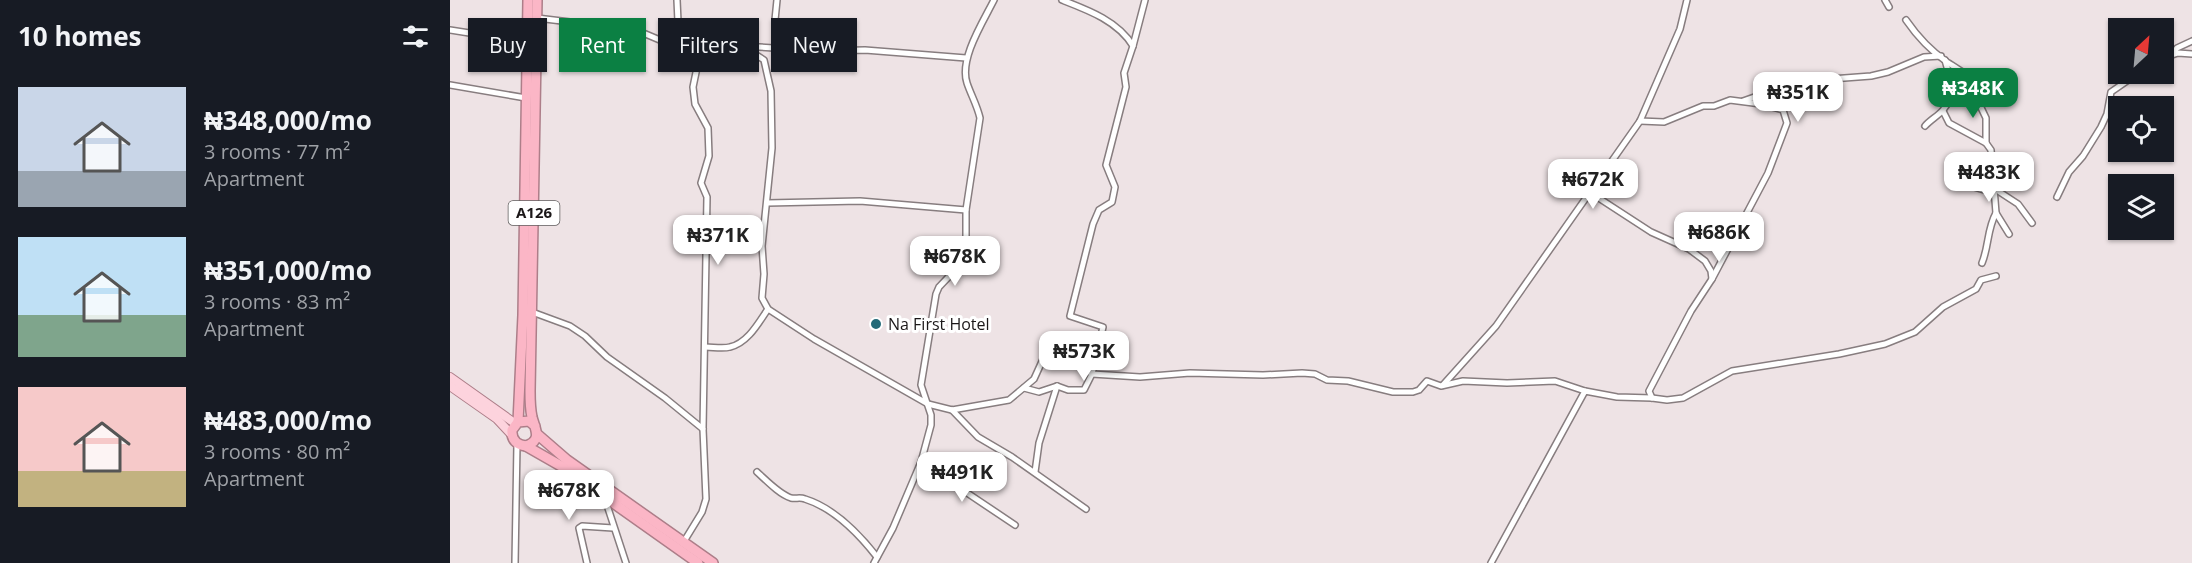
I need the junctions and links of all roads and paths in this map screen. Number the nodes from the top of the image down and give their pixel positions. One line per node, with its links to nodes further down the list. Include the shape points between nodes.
1 (528, 0): 11 (highway, A126)
2 (537, 0): 12 (highway, A126)
3 (677, 0): 13 (street)
4 (777, 0): 14 (street)
5 (994, 0): 27 (street)
6 (1062, 0): 21 (street, via 1090,10 1126,36)
7 (1145, 0): 21 (street)
8 (1687, 0): 37 (street, via 1680,29)
9 (1885, 0): 10 (street)
10 (1889, 7)
11 (528, 18)
12 (537, 18)
13 (678, 18)
14 (775, 18)
15 (547, 19): 19 (street, via 636,30)
16 (1906, 20): 28 (street, via 1915,34)
17 (450, 30): 18 (street)
18 (468, 33)
19 (658, 40)
20 (2192, 41): 23 (street)
21 (1133, 46): 55 (street, via 1106,165 1116,191 1112,202 1098,210 1070,316 1103,327)
22 (857, 50): 27 (street)
23 (2174, 52)
24 (2174, 54): 25 (street)
25 (2192, 54)
26 (759, 57): 44 (street, via 764,60 771,91 772,148)
27 (966, 58): 45 (street, via 966,81 980,118)
28 (1943, 58): 35 (street, via 1924,57 1871,76 1783,87); 36 (street, via 1951,88); 39 (street, via 1978,86 1975,95 1986,118)
29 (526, 72): 34 (highway, A126)
30 (536, 72): 53 (highway, A126)
31 (696, 72): 54 (street, via 695,104 708,128 709,156 702,183 707,197)
32 (451, 84): 34 (street)
33 (2122, 84): 43 (street, via 2111,92 2104,120)
34 (526, 98): 65 (highway, A126, via 523,315)
35 (1743, 102): 37 (street, via 1730,100 1703,106 1664,122); 51 (street, via 1783,110 1786,123 1764,182)
36 (1943, 111): 38 (street); 39 (street, via 1949,123)
37 (1640, 121): 42 (street)
38 (1925, 126)
39 (1986, 143): 41 (street, via 1991,150)
40 (1954, 178): 41 (street, via 1991,192)
41 (1995, 189): 46 (street); 47 (street, via 2018,204)
42 (1591, 193): 51 (street, via 1651,232 1689,249 1705,261); 59 (street, via 1496,326)
43 (2057, 197)
44 (767, 204): 45 (street, via 860,201); 52 (street, via 762,298)
45 (966, 210): 63 (street, via 966,249 958,267 939,287 935,301 921,385)
46 (1996, 213): 48 (street); 49 (street)
47 (2032, 223)
48 (2009, 234)
49 (1982, 263)
50 (1996, 276): 62 (street, via 1981,280 1976,289 1943,307 1915,332 1886,344 1732,371 1683,398)
51 (1712, 279): 62 (street, via 1657,374 1649,391)
52 (768, 309): 54 (street, via 741,342 730,347); 63 (street)
53 (532, 312): 66 (street, via 585,336); 67 (highway, A126, via 530,399)
54 (705, 347): 66 (street)
55 (1092, 374): 58 (street, via 1083,390); 59 (street, via 1140,377 1302,373 1393,392 1413,392 1427,381); 60 (street, via 1058,343 1049,346 1034,379)
56 (450, 377): 65 (main road)
57 (450, 386): 68 (main road, via 497,419)
58 (1057, 386): 60 (street, via 1038,392); 72 (street, via 1038,443)
59 (1441, 386): 61 (street, via 1463,381 1555,381)
60 (1024, 388): 64 (street, via 1009,400)
61 (1585, 391): 62 (street); 84 (street)
62 (1652, 398)
63 (928, 404): 64 (street); 70 (street, via 932,421)
64 (952, 410): 72 (street, via 978,436)
65 (517, 423): 67 (highway, via 525,420); 68 (highway, A126)
66 (703, 429): 77 (street, via 706,499)
67 (536, 430): 69 (highway, via 534,442); 77 (highway, via 567,460)
68 (511, 434): 69 (highway)
69 (522, 445): 73 (highway, via 561,466); 79 (street)
70 (921, 462): 75 (street); 78 (street)
71 (757, 472): 78 (street, via 793,499 805,499 830,512 856,532)
72 (1035, 472): 74 (street)
73 (605, 498): 76 (street); 82 (highway)
74 (1086, 509)
75 (1015, 525)
76 (613, 528): 80 (street, via 579,528); 81 (street)
77 (683, 543): 83 (highway)
78 (875, 560)
79 (515, 563)
80 (587, 563)
81 (626, 563)
82 (698, 563)
83 (713, 563)
84 (1491, 563)

